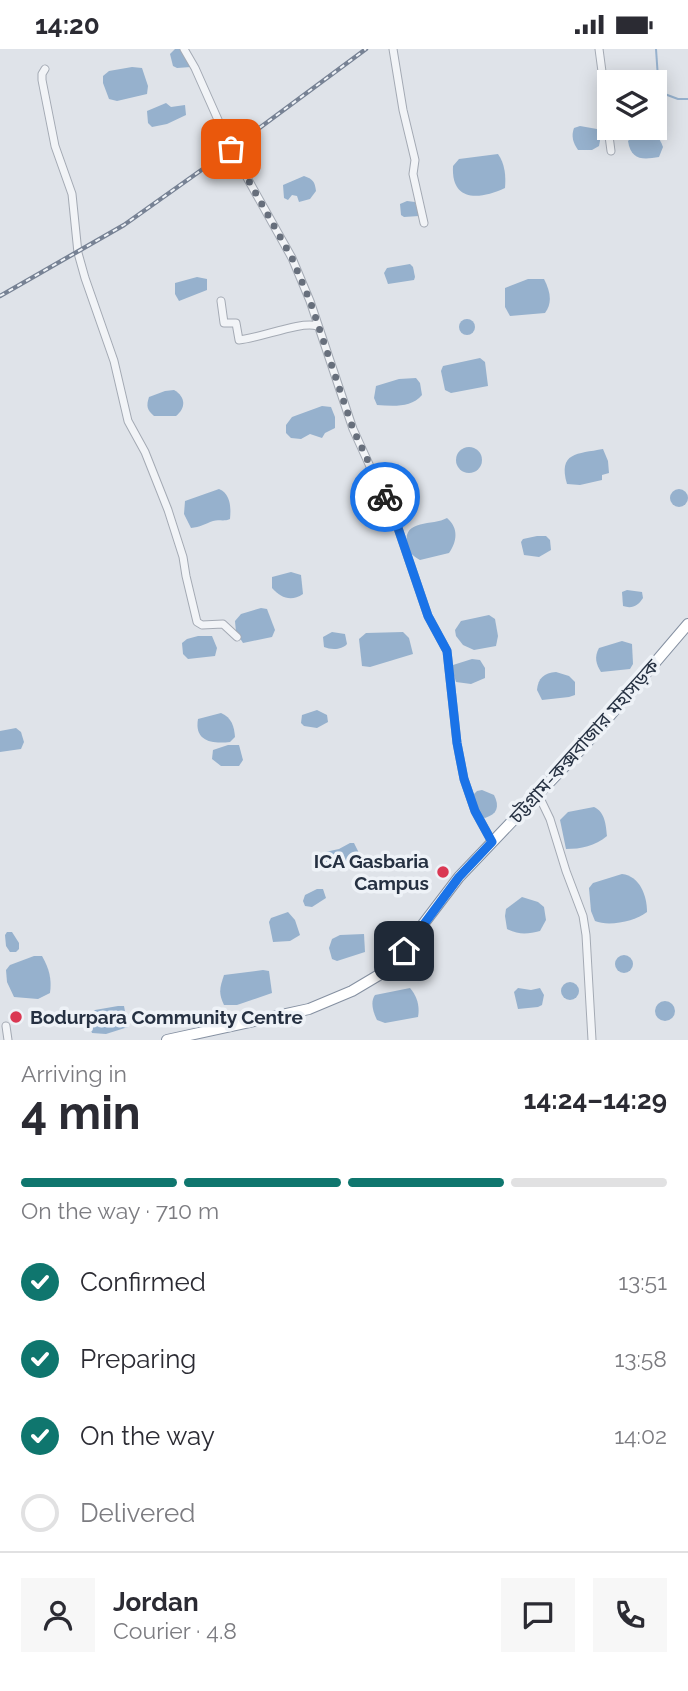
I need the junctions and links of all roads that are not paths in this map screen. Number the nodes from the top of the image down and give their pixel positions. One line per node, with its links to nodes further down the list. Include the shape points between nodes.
1 (184, 49): 10 (street, via 231,149 292,258)
2 (393, 49): 8 (street)
3 (598, 49): 5 (street)
4 (45, 69): 12 (street, via 42,80 55,146 72,194 78,253 114,361 128,421 168,510 197,622 223,624)
5 (602, 70)
6 (610, 140): 7 (street)
7 (611, 151)
8 (424, 223)
9 (221, 301): 10 (street, via 224,323 236,323 239,340 309,323)
10 (317, 326): 14 (street, via 353,429 398,528 428,616 447,651 464,779)
11 (688, 624): 13 (highway, চট্টগ্রাম-কক্সবাজার মহাসড়ক)
12 (237, 637)
13 (538, 794): 14 (highway, চট্টগ্রাম-কক্সবাজার মহাসড়ক); 19 (street, via 583,916)
14 (492, 842): 16 (highway, চট্টগ্রাম-কক্সবাজার মহাসড়ক, via 459,877 389,969 309,1009)
15 (6, 1026): 17 (street)
16 (214, 1035): 18 (highway, চট্টগ্রাম-কক্সবাজার মহাসড়ক)
17 (8, 1040)
18 (167, 1040)
19 (592, 1040)

